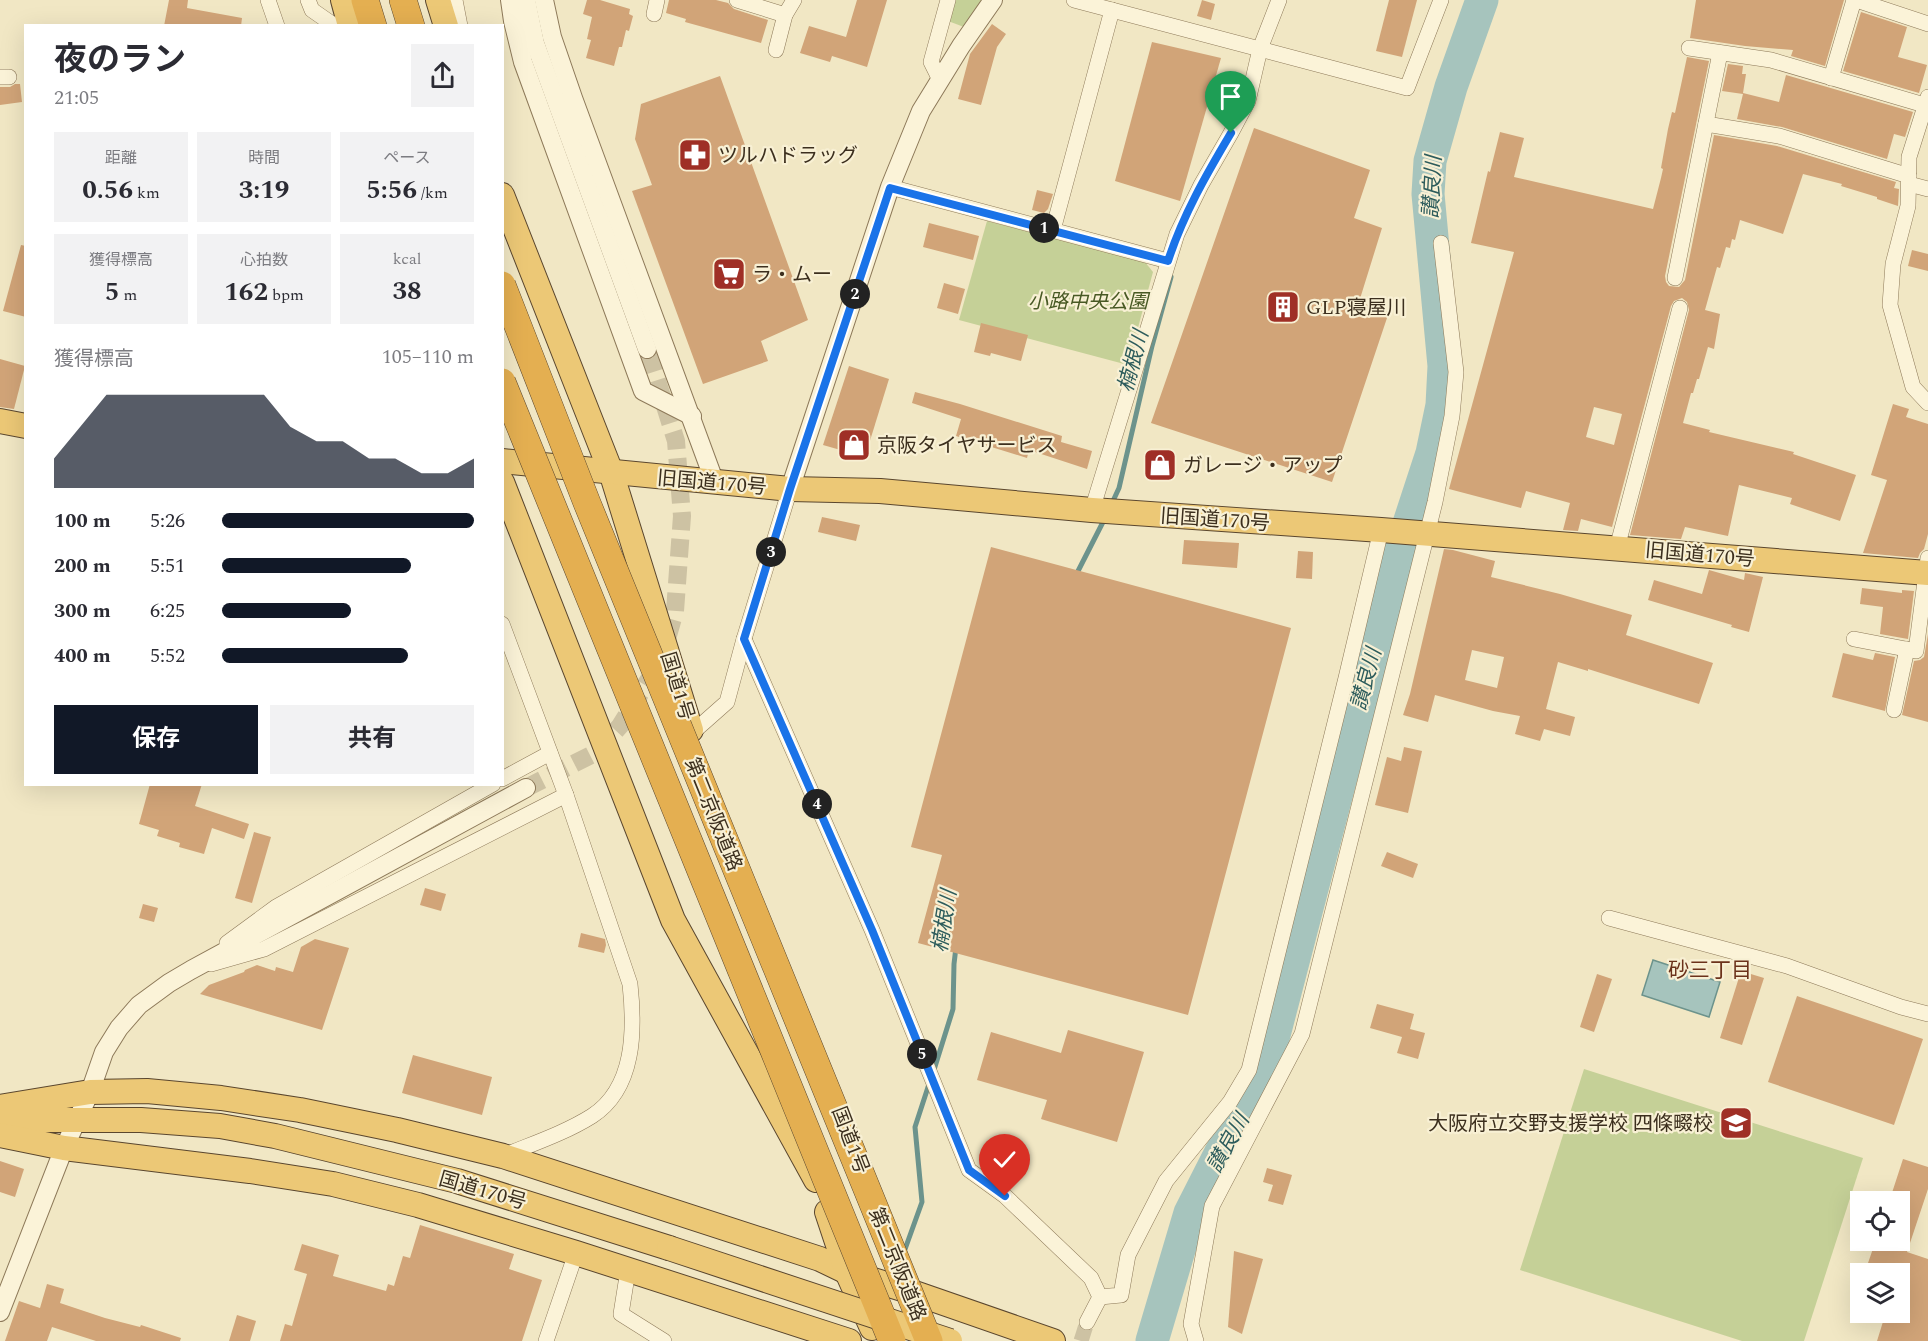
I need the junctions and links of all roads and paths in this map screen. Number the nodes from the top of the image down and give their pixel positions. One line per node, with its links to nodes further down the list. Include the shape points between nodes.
1 (268, 0): 21 (street)
2 (308, 0): 22 (street, via 312,10)
3 (342, 0): 23 (highway)
4 (365, 0): 24 (highway)
5 (403, 0): 25 (highway)
6 (438, 0): 26 (highway)
7 (455, 0): 27 (street)
8 (510, 0): 50 (street, via 523,62 643,391)
9 (526, 0): 47 (street, via 535,43)
10 (544, 0): 50 (street, via 552,38 573,98)
11 (737, 0): 20 (street)
12 (794, 0): 20 (street)
13 (948, 0): 34 (street, via 932,62)
14 (993, 0): 34 (street)
15 (1074, 0): 19 (street)
16 (1279, 0): 30 (street)
17 (1441, 0): 30 (street, via 1407,88)
18 (1855, 0): 28 (street); 33 (street)
19 (1112, 10): 30 (street); 41 (street)
20 (784, 15): 31 (street)
21 (276, 24)
22 (332, 24)
23 (349, 24)
24 (373, 24)
25 (410, 24)
26 (445, 24)
27 (460, 24)
28 (1928, 24)
29 (1689, 48): 32 (street)
30 (1260, 49): 43 (street, via 1248,101 1200,185)
31 (776, 50)
32 (1720, 53): 33 (street, via 1771,60); 36 (street)
33 (1832, 78): 35 (street)
34 (940, 80): 38 (street, via 921,111)
35 (1927, 103): 37 (street, via 1910,157)
36 (1706, 124): 37 (street, via 1779,136); 44 (street)
37 (1909, 180): 39 (street); 49 (street, via 1908,206 1893,264 1890,305 1913,387)
38 (890, 188): 41 (street); 57 (street)
39 (1928, 189)
40 (504, 200): 54 (highway, 国道1号)
41 (1053, 230): 43 (street)
42 (1441, 243): 60 (street, via 1456,372 1452,416)
43 (1168, 261): 58 (street)
44 (1676, 278)
45 (504, 290): 96 (highway, 第二京阪道路, bridge)
46 (1680, 308): 61 (street)
47 (647, 349)
48 (504, 387): 95 (highway, 第二京阪道路, bridge)
49 (1928, 403)
50 (692, 416): 55 (street)
51 (0, 421): 52 (highway)
52 (24, 426)
53 (504, 461): 54 (highway, 旧国道170号)
54 (611, 472): 55 (highway, 旧国道170号); 68 (highway, 国道1号)
55 (715, 483): 57 (highway, 旧国道170号)
56 (504, 487): 86 (highway, via 672,920 816,1181)
57 (790, 489): 58 (highway, 旧国道170号, via 880,491); 64 (street)
58 (1092, 510): 59 (highway, 旧国道170号)
59 (1385, 530): 60 (highway, 旧国道170号); 88 (street, via 1249,1070 1230,1102 1166,1181 1128,1255 1121,1295)
60 (1424, 533): 61 (highway, 旧国道170号); 99 (street, via 1302,1034 1212,1206 1191,1324)
61 (1617, 548): 62 (highway, 旧国道170号)
62 (1927, 568): 66 (street)
63 (504, 629): 69 (street)
64 (744, 639): 68 (street, via 727,702); 88 (street, via 872,930 969,1170 1005,1196 1090,1278)
65 (1854, 639): 66 (street)
66 (1917, 651): 67 (street)
67 (1894, 710)
68 (692, 733): 87 (highway, 国道1号)
69 (550, 753): 70 (street); 73 (street)
70 (504, 778)
71 (489, 786): 75 (street, via 276,907)
72 (526, 788): 75 (street)
73 (566, 795): 75 (street, via 264,949); 83 (street, via 630,984 631,1052 623,1077 610,1099 594,1115)
74 (1609, 918): 76 (street, via 1787,966)
75 (191, 970): 77 (street, via 139,1005 119,1028 104,1052)
76 (1928, 1014)
77 (90, 1092): 78 (highway); 79 (street); 83 (highway, via 147,1090 300,1110)
78 (0, 1107)
79 (76, 1119): 80 (highway, 国道170号); 82 (street); 97 (highway, 国道170号, bridge, via 220,1126 457,1181)
80 (0, 1120)
81 (0, 1135): 82 (highway)
82 (64, 1148): 84 (highway, via 333,1184 418,1205); 89 (street)
83 (502, 1156): 86 (highway, via 820,1259)
84 (576, 1253): 85 (highway); 91 (street)
85 (628, 1270): 92 (street, via 621,1314); 93 (highway)
86 (848, 1272): 87 (highway); 94 (highway)
87 (909, 1291): 96 (highway, 国道1号); 98 (highway)
88 (1100, 1297): 90 (street)
89 (0, 1312)
90 (1087, 1322)
91 (546, 1341)
92 (664, 1341)
93 (849, 1341)
94 (878, 1341)
95 (892, 1341)
96 (930, 1341)
97 (950, 1341)
98 (1053, 1341)
99 (1196, 1341)

